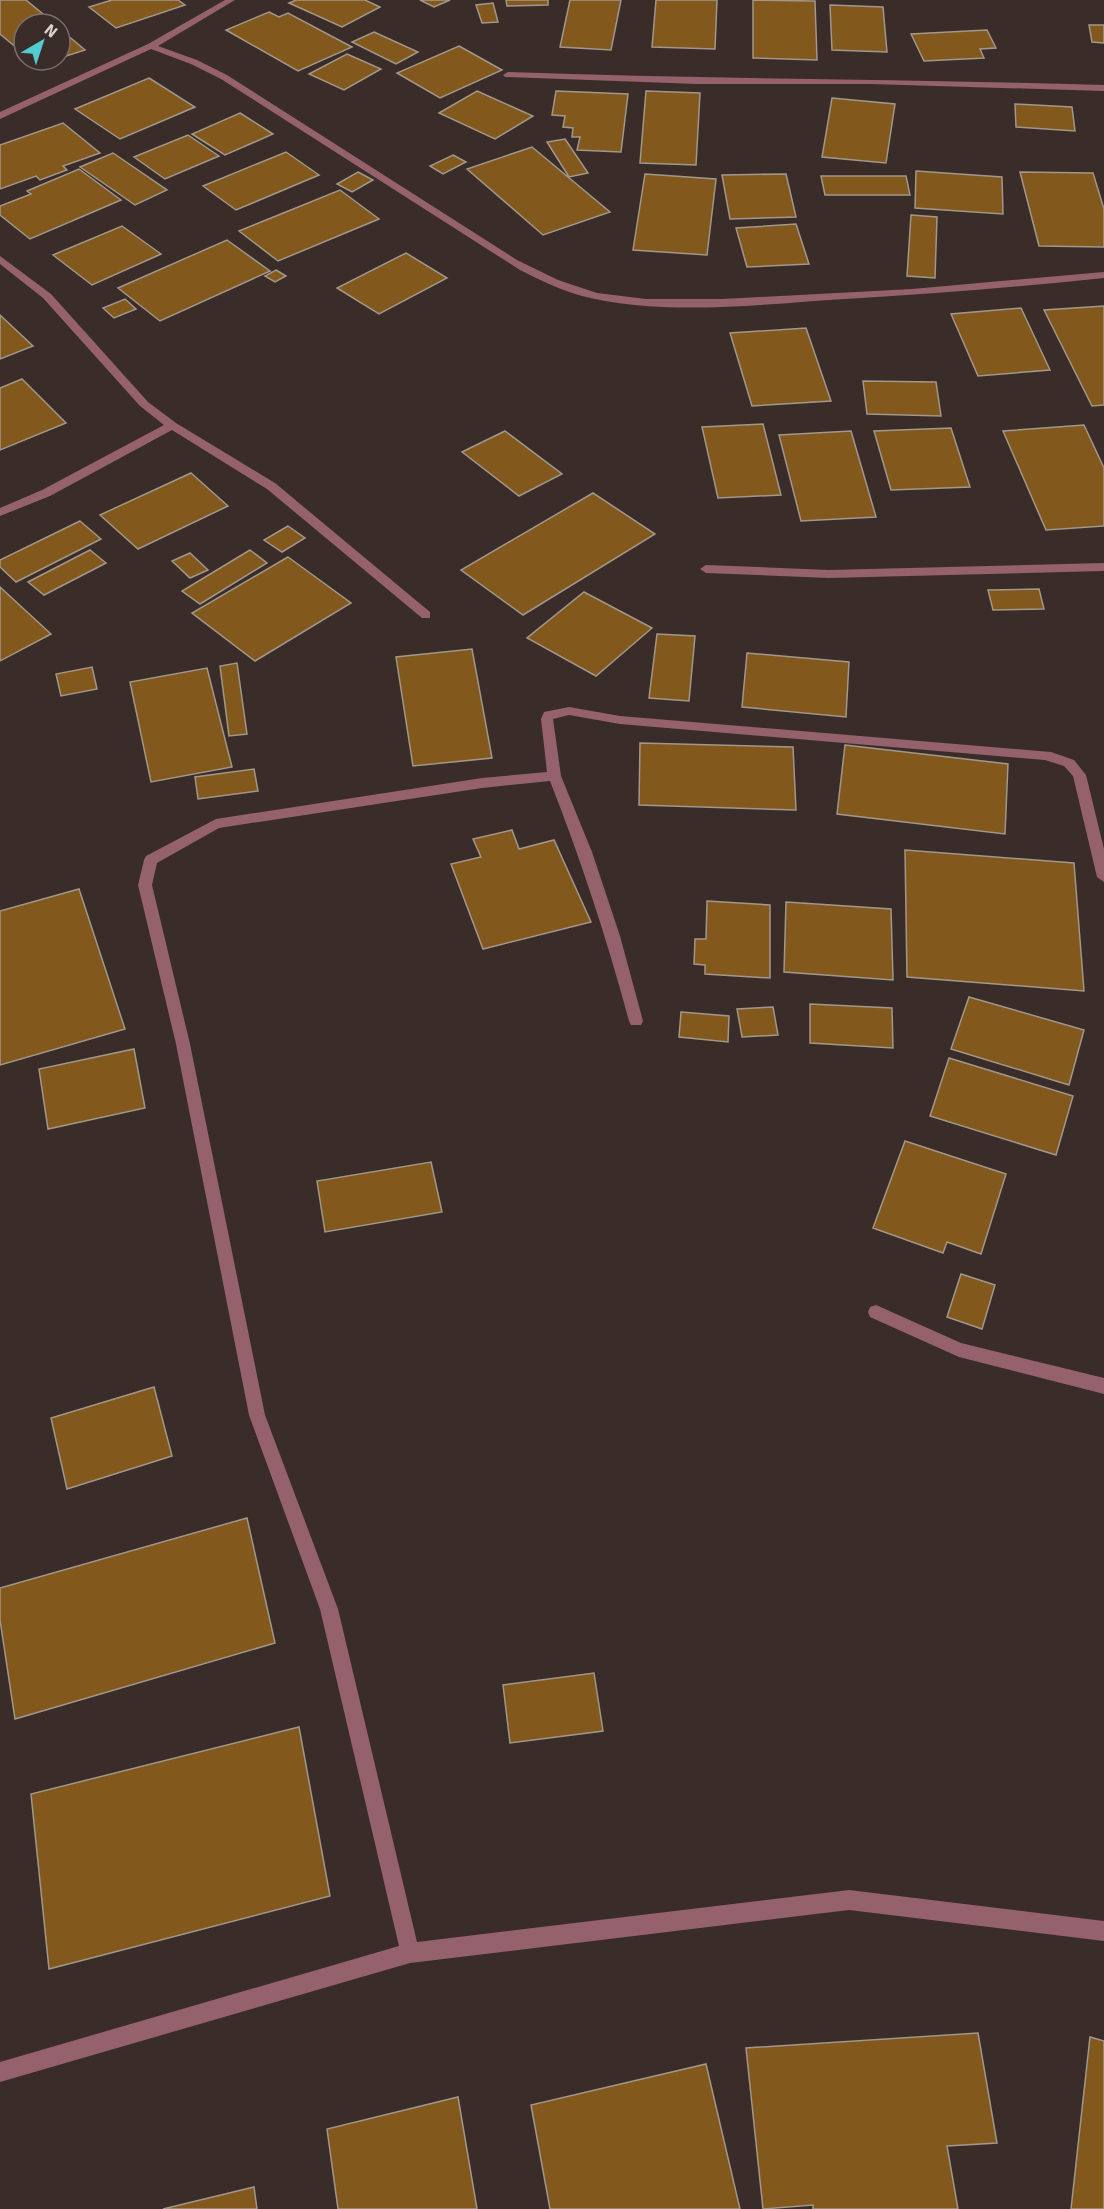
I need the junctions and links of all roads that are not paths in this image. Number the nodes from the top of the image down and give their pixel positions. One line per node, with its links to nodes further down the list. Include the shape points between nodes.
1 (231, 0): 2 (street)
2 (150, 46): 5 (street); 7 (street, via 224,77 513,262 550,282 597,296 638,301 721,302 990,288)
3 (508, 75): 4 (street)
4 (1104, 88)
5 (0, 116)
6 (0, 259): 8 (street, via 47,296 144,404)
7 (1104, 275)
8 (172, 425): 9 (street, via 46,493); 12 (street, via 271,486)
9 (0, 512)
10 (1104, 567): 11 (street, via 829,574)
11 (706, 569)
12 (426, 615)
13 (554, 776): 14 (street, via 547,719 559,711 620,720 1046,755 1069,763 1079,775); 15 (street, via 585,852); 19 (street, via 216,824 151,860 145,885 190,1077 257,1415 330,1609)
14 (1104, 877)
15 (636, 1021)
16 (876, 1312): 17 (street, via 959,1350)
17 (1104, 1386)
18 (1104, 1931): 19 (street, via 849,1900)
19 (410, 1953): 20 (street)
20 (0, 2072)

